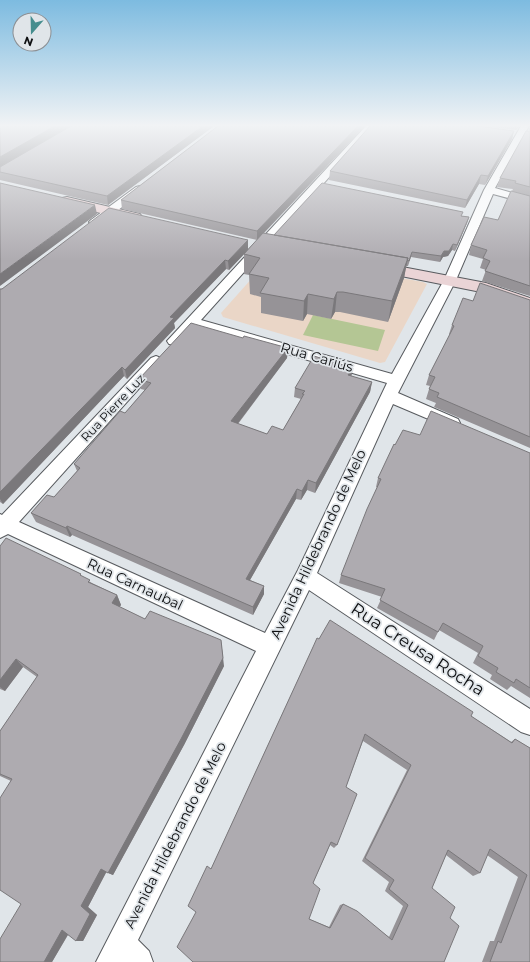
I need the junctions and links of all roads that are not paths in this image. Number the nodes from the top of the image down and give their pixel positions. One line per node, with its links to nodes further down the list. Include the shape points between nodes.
1 (331, 171): 4 (street, Rua Pierre Luz)
2 (500, 171): 6 (street, Avenida Hildebrando de Melo)
3 (147, 184): 8 (street)
4 (319, 184): 5 (street); 15 (street, Rua Pierre Luz)
5 (334, 187)
6 (489, 190): 7 (street); 12 (street, Avenida Hildebrando de Melo, via 474,215)
7 (530, 201)
8 (122, 203): 9 (street); 9 (street, via 146,214); 9 (street, via 56,193)
9 (110, 211): 10 (street)
10 (85, 230)
11 (365, 259): 12 (street)
12 (453, 274): 13 (street, via 490,276); 14 (street); 16 (street, Avenida Hildebrando de Melo)
13 (530, 289)
14 (530, 304)
15 (192, 322): 16 (street, Rua Cariús); 18 (street, Rua Pierre Luz)
16 (392, 388): 17 (street, Rua Cariús); 19 (street, Avenida Hildebrando de Melo)
17 (466, 429)
18 (2, 526): 20 (street, Rua Carnaubal)
19 (306, 576): 20 (street, Avenida Hildebrando de Melo); 21 (street, Rua Creusa Rocha)
20 (270, 646): 22 (street, Avenida Hildebrando de Melo)
21 (530, 723)
22 (123, 956)

